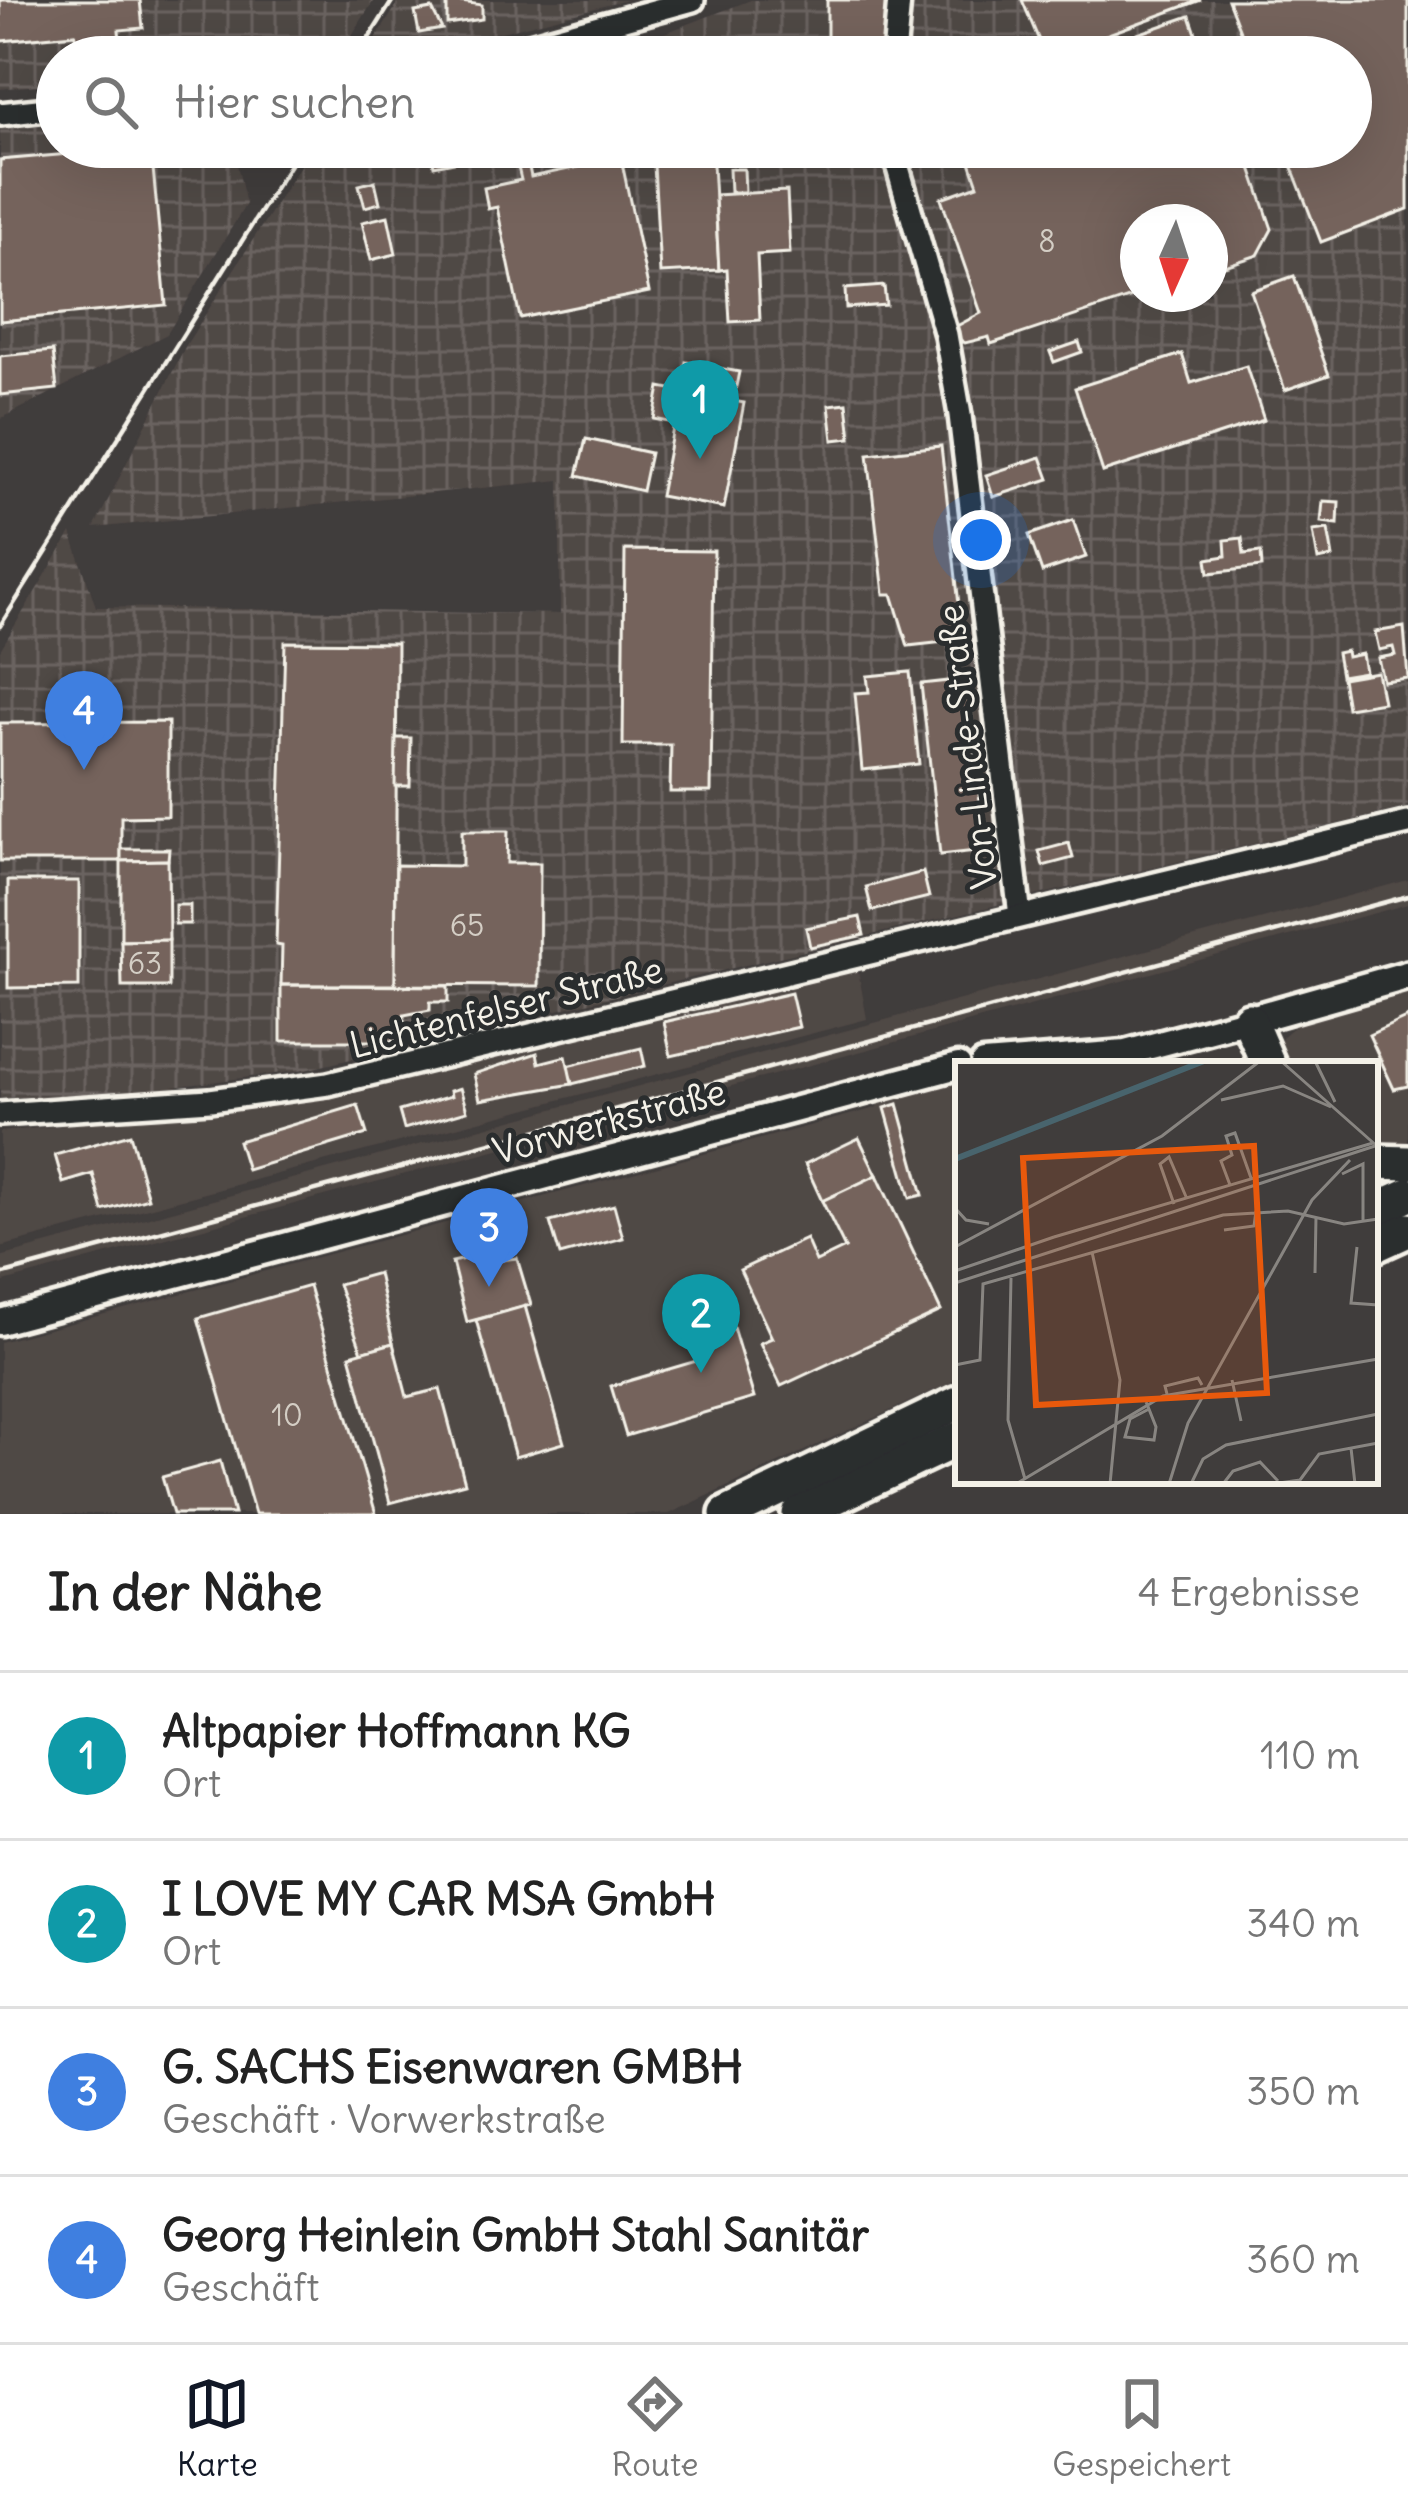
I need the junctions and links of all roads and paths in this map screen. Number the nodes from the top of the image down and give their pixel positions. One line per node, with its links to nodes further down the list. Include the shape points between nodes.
1 (693, 0): 3 (street)
2 (898, 0): 4 (street)
3 (562, 36)
4 (895, 36)
5 (36, 110): 6 (street)
6 (0, 114)
7 (898, 168): 9 (street, Von-Linde-Straße, via 960,415)
8 (1408, 823): 9 (street, Lichtenfelser Straße)
9 (1020, 916): 15 (street, Lichtenfelser Straße, via 328,1084)
10 (1408, 974): 11 (main road)
11 (1249, 1020): 12 (street, via 1125,1053); 13 (highway)
12 (1021, 1061)
13 (1267, 1061)
14 (955, 1067): 22 (street, Vorwerkstraße)
15 (0, 1114)
16 (1378, 1162): 17 (highway)
17 (1408, 1163)
18 (1408, 1195): 19 (highway)
19 (1378, 1209)
20 (1408, 1230): 21 (highway)
21 (1378, 1244)
22 (0, 1322)
23 (955, 1404): 25 (highway)
24 (955, 1440): 26 (highway)
25 (727, 1514)
26 (799, 1514)

